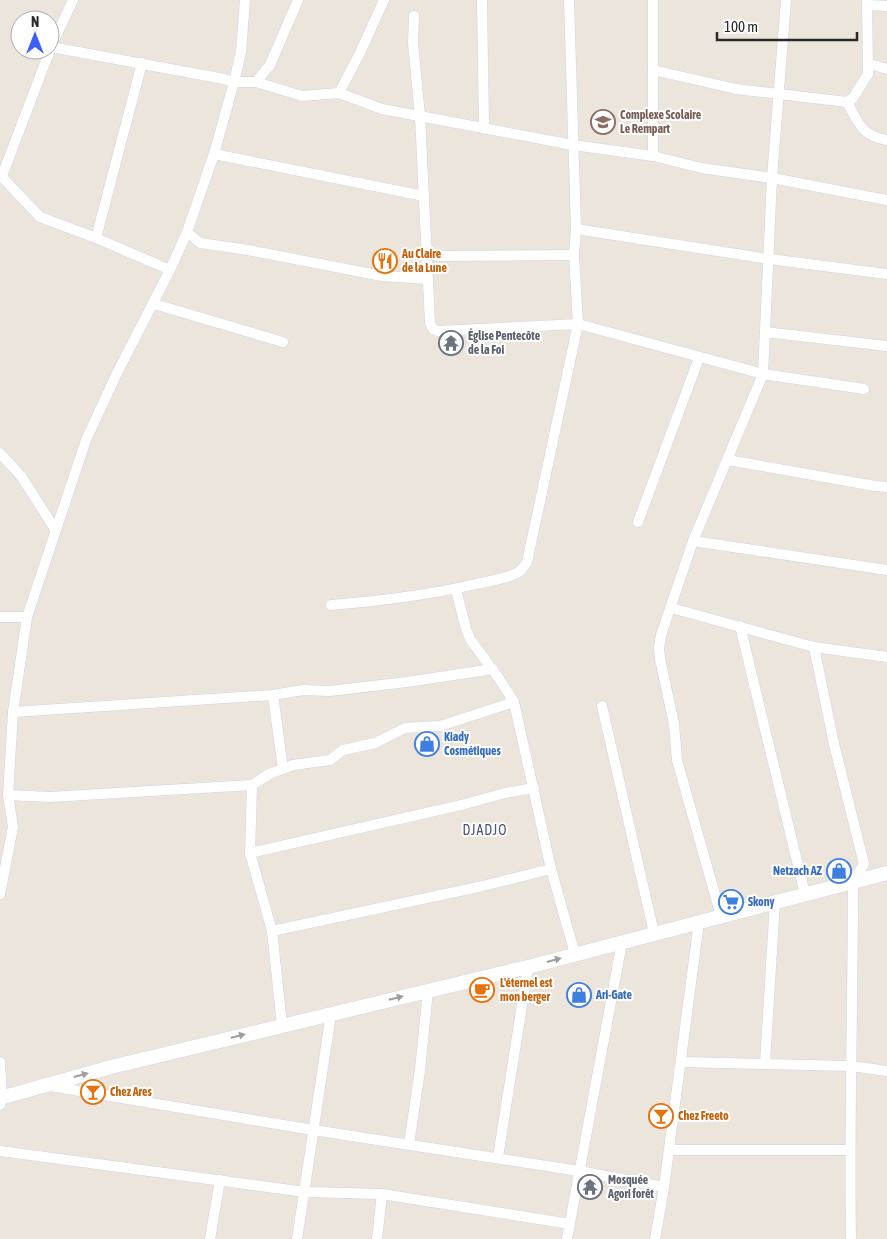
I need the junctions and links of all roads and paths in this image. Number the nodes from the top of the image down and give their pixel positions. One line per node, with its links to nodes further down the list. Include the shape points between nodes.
1 (73, 0): 12 (street)
2 (245, 0): 19 (street, via 241,52)
3 (298, 0): 20 (street, via 270,65)
4 (384, 0): 21 (street)
5 (482, 0): 25 (street)
6 (569, 0): 27 (street)
7 (653, 0): 18 (street)
8 (786, 0): 22 (street)
9 (867, 3): 10 (street); 16 (street)
10 (887, 6)
11 (414, 16): 24 (street, via 413,44)
12 (60, 28)
13 (60, 51): 15 (street)
14 (46, 60): 30 (street)
15 (142, 63): 19 (street); 36 (street)
16 (869, 64): 17 (street); 23 (street, via 868,74 853,98)
17 (887, 69)
18 (653, 70): 22 (street, via 736,90); 29 (street)
19 (234, 82): 20 (street); 28 (street)
20 (256, 82): 21 (street, via 302,96)
21 (339, 93): 24 (street, via 382,109)
22 (780, 95): 23 (street); 31 (street)
23 (846, 102): 26 (street, via 866,133)
24 (420, 116): 25 (street); 32 (street)
25 (484, 127): 27 (street)
26 (887, 140)
27 (573, 145): 29 (street); 34 (street)
28 (214, 154): 32 (street); 35 (street)
29 (653, 156): 31 (street, via 701,168)
30 (1, 176): 36 (street, via 40,216)
31 (772, 178): 33 (street); 39 (street)
32 (424, 196): 37 (street)
33 (887, 200)
34 (576, 229): 38 (street); 39 (street)
35 (187, 232): 40 (street); 42 (street, via 200,243 382,276)
36 (96, 238): 40 (street)
37 (426, 248): 38 (street, via 435,256); 42 (street)
38 (574, 255): 44 (street)
39 (769, 259): 41 (street); 45 (street)
40 (170, 270): 43 (street)
41 (887, 274)
42 (428, 279): 44 (street, via 430,323 438,330)
43 (154, 304): 46 (street); 55 (street, via 86,440)
44 (578, 324): 48 (street); 58 (street, via 527,562 513,575)
45 (765, 332): 47 (street); 49 (street)
46 (283, 342)
47 (887, 346)
48 (699, 358): 49 (street); 54 (street)
49 (763, 374): 50 (street); 52 (street)
50 (864, 389)
51 (0, 453): 55 (street, via 21,476)
52 (728, 460): 53 (street); 56 (street)
53 (887, 486)
54 (638, 522)
55 (55, 529): 62 (street)
56 (693, 541): 57 (street); 60 (street)
57 (887, 570)
58 (456, 589): 59 (street, via 375,602); 66 (street, via 470,638)
59 (331, 605)
60 (671, 608): 63 (street); 82 (street, via 661,635 660,659 674,724 677,760)
61 (0, 617): 62 (street)
62 (27, 617): 70 (street)
63 (740, 626): 64 (street); 80 (street)
64 (814, 647): 65 (street); 78 (street, via 864,864)
65 (887, 657)
66 (492, 669): 67 (street, via 388,684); 68 (street)
67 (273, 695): 70 (street); 71 (street)
68 (514, 702): 71 (street, via 440,726 405,728 375,743 343,750 330,760); 73 (street)
69 (602, 706): 85 (street)
70 (13, 712): 74 (street)
71 (283, 769): 72 (street)
72 (252, 785): 74 (street, via 50,797); 75 (street)
73 (534, 788): 75 (street); 76 (street)
74 (8, 795): 79 (street, via 13,827)
75 (250, 853): 84 (street)
76 (552, 869): 84 (street); 87 (street)
77 (887, 874): 78 (main road)
78 (853, 881): 80 (main road); 95 (street)
79 (0, 894)
80 (805, 894): 81 (main road)
81 (775, 902): 82 (main road); 94 (street)
82 (721, 916): 83 (main road)
83 (699, 922): 85 (main road); 93 (street)
84 (272, 931): 91 (street)
85 (654, 933): 86 (main road)
86 (622, 942): 87 (main road); 105 (street)
87 (575, 954): 88 (main road, one-way to 87)
88 (528, 967): 89 (main road); 104 (street)
89 (428, 990): 90 (main road, one-way to 89); 100 (street)
90 (331, 1014): 91 (main road); 99 (street)
91 (282, 1026): 97 (main road, one-way to 91)
92 (0, 1062): 98 (street)
93 (681, 1062): 94 (street); 101 (street)
94 (765, 1063): 95 (street)
95 (852, 1066): 96 (street); 102 (street)
96 (887, 1071)
97 (44, 1085): 98 (main road); 99 (street)
98 (1, 1100)
99 (313, 1130): 100 (street); 108 (street)
100 (409, 1144): 104 (street)
101 (669, 1150): 102 (street); 107 (street)
102 (850, 1150): 116 (street)
103 (0, 1151): 106 (street)
104 (498, 1157): 105 (street)
105 (579, 1171): 107 (street); 110 (street)
106 (220, 1180): 108 (street); 111 (street)
107 (664, 1187): 115 (street)
108 (305, 1192): 109 (street); 112 (street)
109 (382, 1194): 110 (street); 113 (street)
110 (570, 1224): 114 (street)
111 (210, 1239)
112 (297, 1239)
113 (377, 1239)
114 (567, 1239)
115 (655, 1239)
116 (850, 1239)

